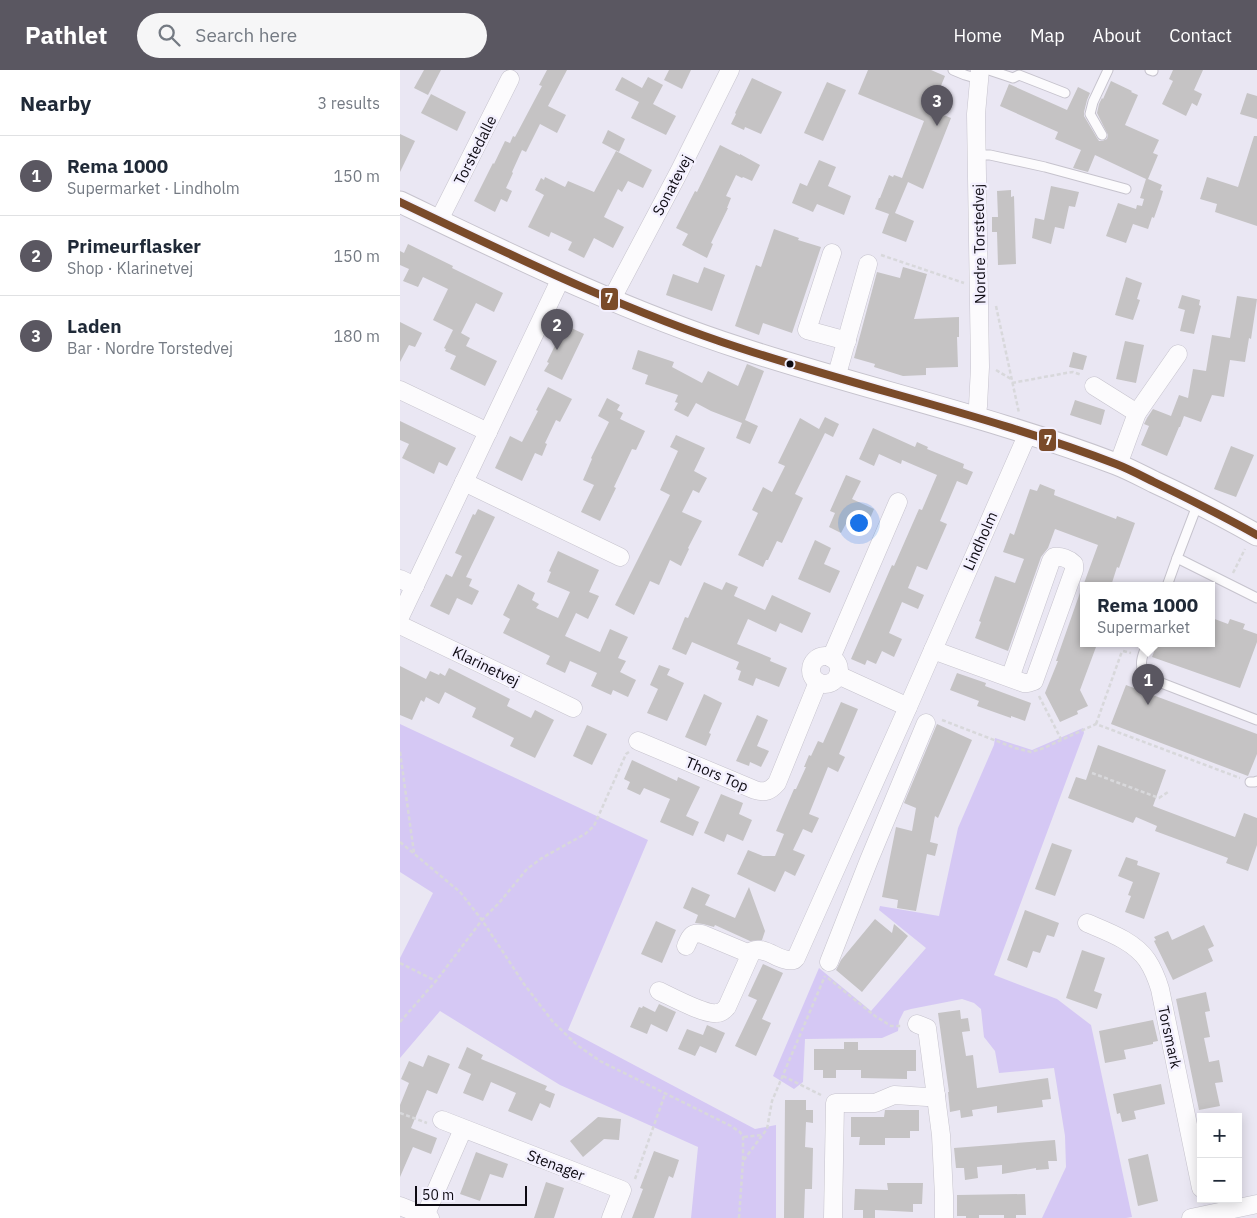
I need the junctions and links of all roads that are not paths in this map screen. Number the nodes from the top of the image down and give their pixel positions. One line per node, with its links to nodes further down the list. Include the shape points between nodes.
1 (730, 70): 16 (street, Sonatevej)
2 (953, 70): 4 (lane, via 965,75)
3 (1108, 70): 8 (lane, via 1090,114)
4 (983, 73): 5 (lane, via 1013,78); 9 (street, Nordre Torstedvej, via 976,114)
5 (1020, 73): 7 (lane)
6 (510, 79): 12 (street, Torstedalle)
7 (1065, 93)
8 (1102, 135)
9 (977, 154): 10 (lane, via 1045,167); 23 (street, Nordre Torstedvej, via 987,293)
10 (1126, 189)
11 (400, 202): 12 (street)
12 (439, 220): 15 (street)
13 (832, 253): 17 (street, via 807,330)
14 (868, 264): 17 (street)
15 (562, 278): 16 (street); 24 (street)
16 (613, 300): 19 (street, via 738,348)
17 (847, 340): 19 (street)
18 (1178, 354): 22 (street)
19 (836, 378): 23 (street)
20 (1094, 386): 22 (street)
21 (400, 390): 24 (street)
22 (1137, 413): 26 (street)
23 (976, 418): 25 (street)
24 (488, 432): 27 (street)
25 (1025, 432): 26 (street); 41 (street, Lindholm)
26 (1118, 465): 29 (street)
27 (464, 482): 31 (street); 33 (street)
28 (898, 502): 42 (street)
29 (1198, 502): 30 (street); 32 (lane)
30 (1255, 534)
31 (620, 557)
32 (1178, 558): 34 (lane); 35 (lane)
33 (408, 582): 36 (street)
34 (1169, 582)
35 (1257, 598)
36 (400, 617)
37 (400, 625): 47 (street, Klarinetvej)
38 (1028, 627): 39 (street); 39 (street, via 1051,562 1054,557 1060,557 1072,562 1074,570); 44 (street)
39 (1051, 636): 44 (street, via 1034,681 1024,683)
40 (1146, 647): 48 (lane, via 1141,665 1146,677)
41 (933, 650): 44 (street); 46 (street, Lindholm)
42 (832, 658): 43 (street, via 838,665); 45 (street, via 822,656 814,662 811,672)
43 (838, 675): 45 (street, via 832,682); 46 (street)
44 (1010, 678)
45 (818, 682): 50 (street, Thors Top, via 777,783 767,792 754,790)
46 (908, 707): 51 (street, Lindholm)
47 (573, 708)
48 (1257, 720)
49 (932, 721): 52 (street)
50 (638, 741)
51 (889, 749): 52 (street); 53 (street, Lindholm)
52 (912, 758): 54 (street)
53 (844, 850): 54 (street); 55 (street, Lindholm)
54 (869, 860): 56 (street)
55 (818, 908): 56 (street); 59 (street, Lindholm, via 794,960 757,949)
56 (845, 920): 60 (street)
57 (1087, 923): 66 (street, Torsmark, via 1133,945 1155,974)
58 (686, 946): 59 (street, Lindholm, via 692,935 698,933)
59 (750, 954): 61 (street, via 727,1007 720,1013 708,1013)
60 (827, 969)
61 (660, 991)
62 (917, 1024): 63 (street, via 927,1028)
63 (936, 1095): 72 (street, via 894,1095 875,1103 835,1103); 73 (street)
64 (442, 1120): 65 (street, Stenager)
65 (463, 1129): 70 (street); 71 (street, Stenager, via 622,1190)
66 (1197, 1169)
67 (1257, 1204): 69 (street)
68 (400, 1206): 70 (street)
69 (1200, 1211)
70 (428, 1217)
71 (611, 1218)
72 (833, 1218)
73 (944, 1218)

